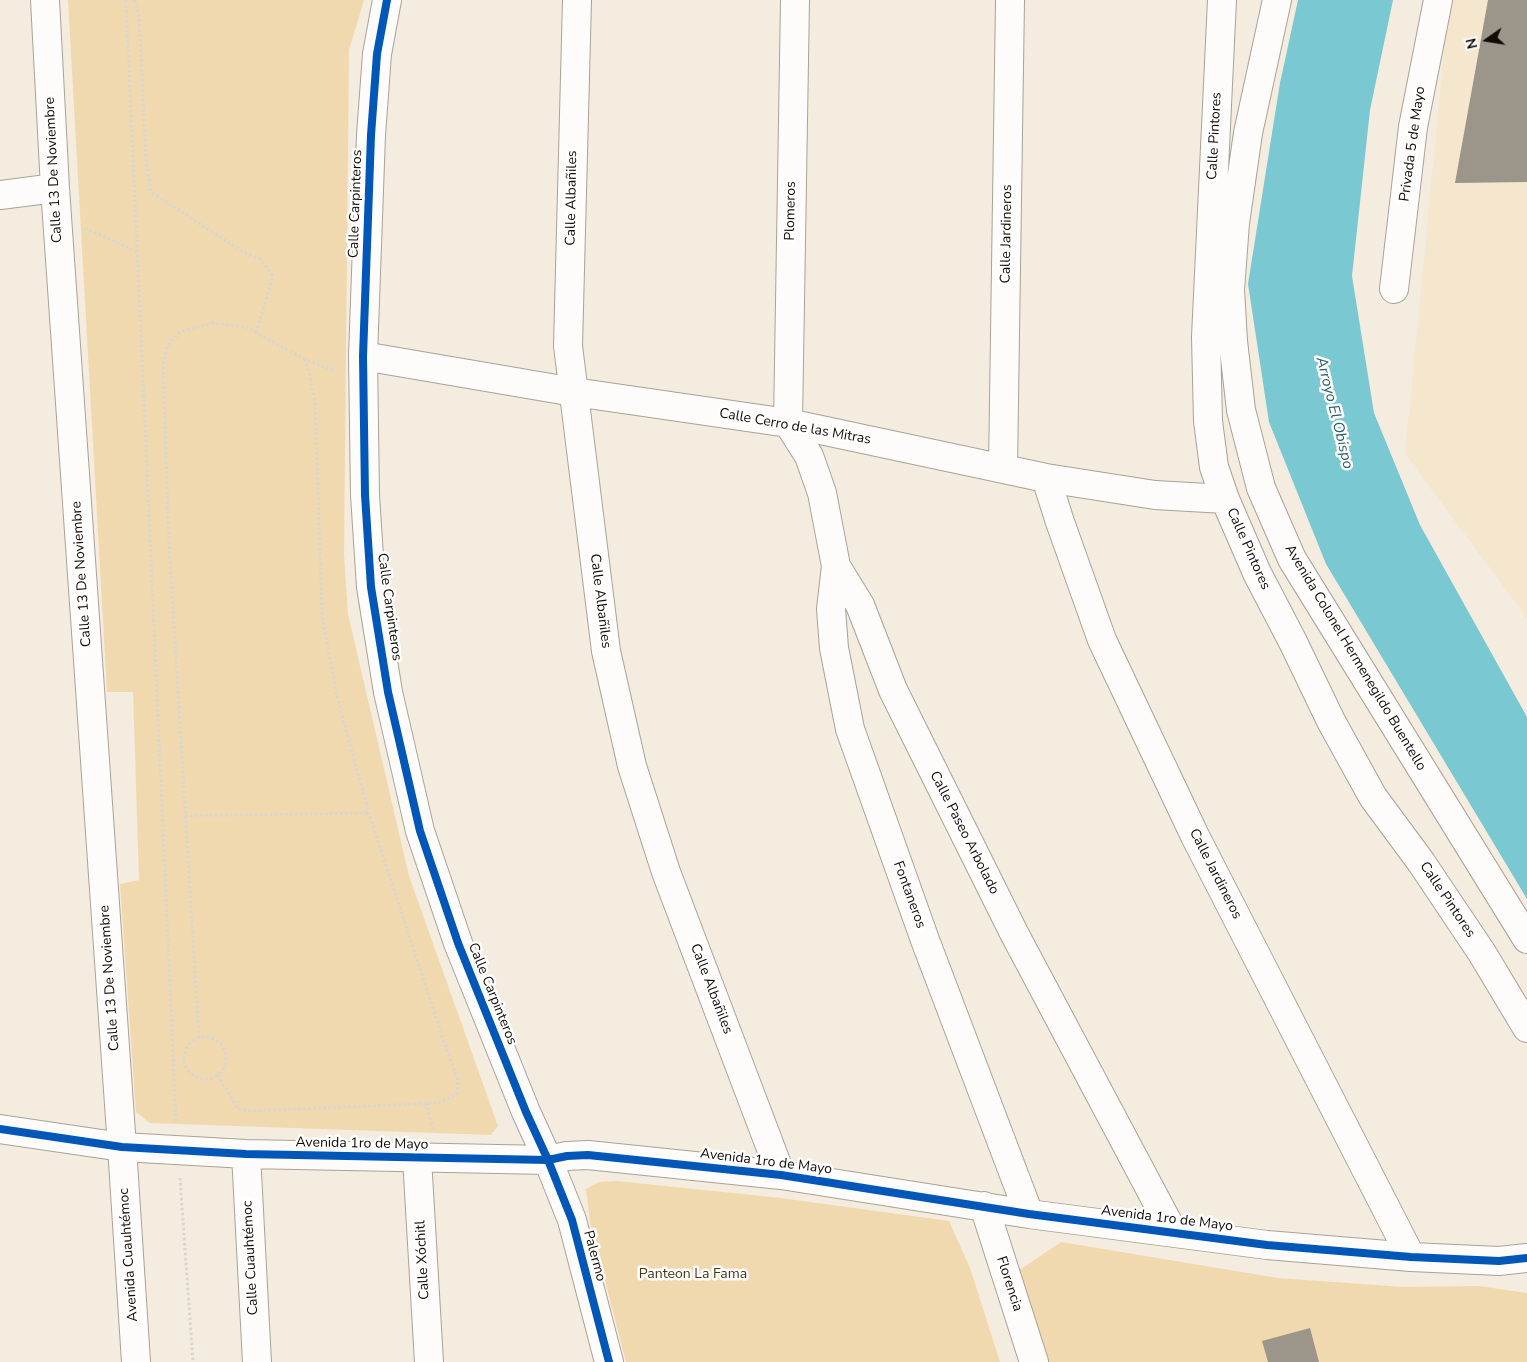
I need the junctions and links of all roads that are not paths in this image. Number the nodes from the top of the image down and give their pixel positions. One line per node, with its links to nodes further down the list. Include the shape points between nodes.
1 (45, 0): 9 (street, Calle 13 De Noviembre)
2 (387, 0): 12 (street, Calle Carpinteros, via 377,54 370,135)
3 (576, 0): 13 (street, Calle Albañiles, via 568,346)
4 (795, 0): 14 (street, Plomeros)
5 (1010, 0): 15 (street, Calle Jardineros)
6 (1222, 0): 17 (street, Calle Pintores, via 1206,346 1214,467)
7 (1277, 0): 19 (street, Avenida Colonel Hermenegildo Buentello, via 1248,133 1235,223 1230,290 1241,410 1261,488 1292,559)
8 (1438, 0): 11 (street, Privada 5 de Mayo, via 1413,127)
9 (55, 188): 10 (street); 22 (street, Calle 13 De Noviembre)
10 (0, 195)
11 (1394, 289)
12 (364, 356): 13 (street, Calle Cerro de las Mitras); 25 (street, Calle Carpinteros, via 365,495 371,587 388,692 420,831 458,943)
13 (574, 392): 14 (street, Calle Cerro de las Mitras); 26 (street, Calle Albañiles, via 606,651 632,766 666,872)
14 (788, 423): 15 (street, Calle Cerro de las Mitras); 18 (street, Calle Paseo Arbolado, via 809,456 822,493)
15 (1004, 468): 16 (street, Calle Cerro de las Mitras)
16 (1046, 478): 17 (street, Calle Cerro de las Mitras, via 1155,494); 30 (street, Calle Jardineros, via 1102,640 1195,836)
17 (1225, 499): 20 (street, Calle Pintores, via 1331,721 1373,797 1482,953)
18 (836, 566): 28 (street, Fontaneros, via 831,608 834,648 850,729 925,940); 29 (street, Calle Paseo Arbolado, via 860,605 893,690 1014,933)
19 (1527, 939)
20 (1527, 1028)
21 (0, 1129): 22 (street, Avenida 1ro de Mayo)
22 (122, 1147): 23 (street, Avenida 1ro de Mayo); 32 (street, Avenida Cuauhtémoc)
23 (246, 1154): 24 (street, Avenida 1ro de Mayo); 33 (street, Calle Cuauhtémoc)
24 (417, 1158): 25 (street, Avenida 1ro de Mayo); 34 (street, Calle Xóchitl)
25 (548, 1160): 26 (street, Avenida 1ro de Mayo, via 588,1155); 35 (street, Palermo, via 572,1220)
26 (780, 1175): 27 (street, Avenida 1ro de Mayo)
27 (984, 1206): 28 (street, Avenida 1ro de Mayo); 36 (street, Florencia)
28 (1029, 1214): 29 (street, Avenida 1ro de Mayo)
29 (1173, 1232): 30 (street, Avenida 1ro de Mayo, via 1267,1245)
30 (1410, 1257): 31 (street, Avenida 1ro de Mayo, via 1499,1261)
31 (1527, 1258)
32 (136, 1362)
33 (257, 1362)
34 (429, 1362)
35 (609, 1362)
36 (1034, 1362)

